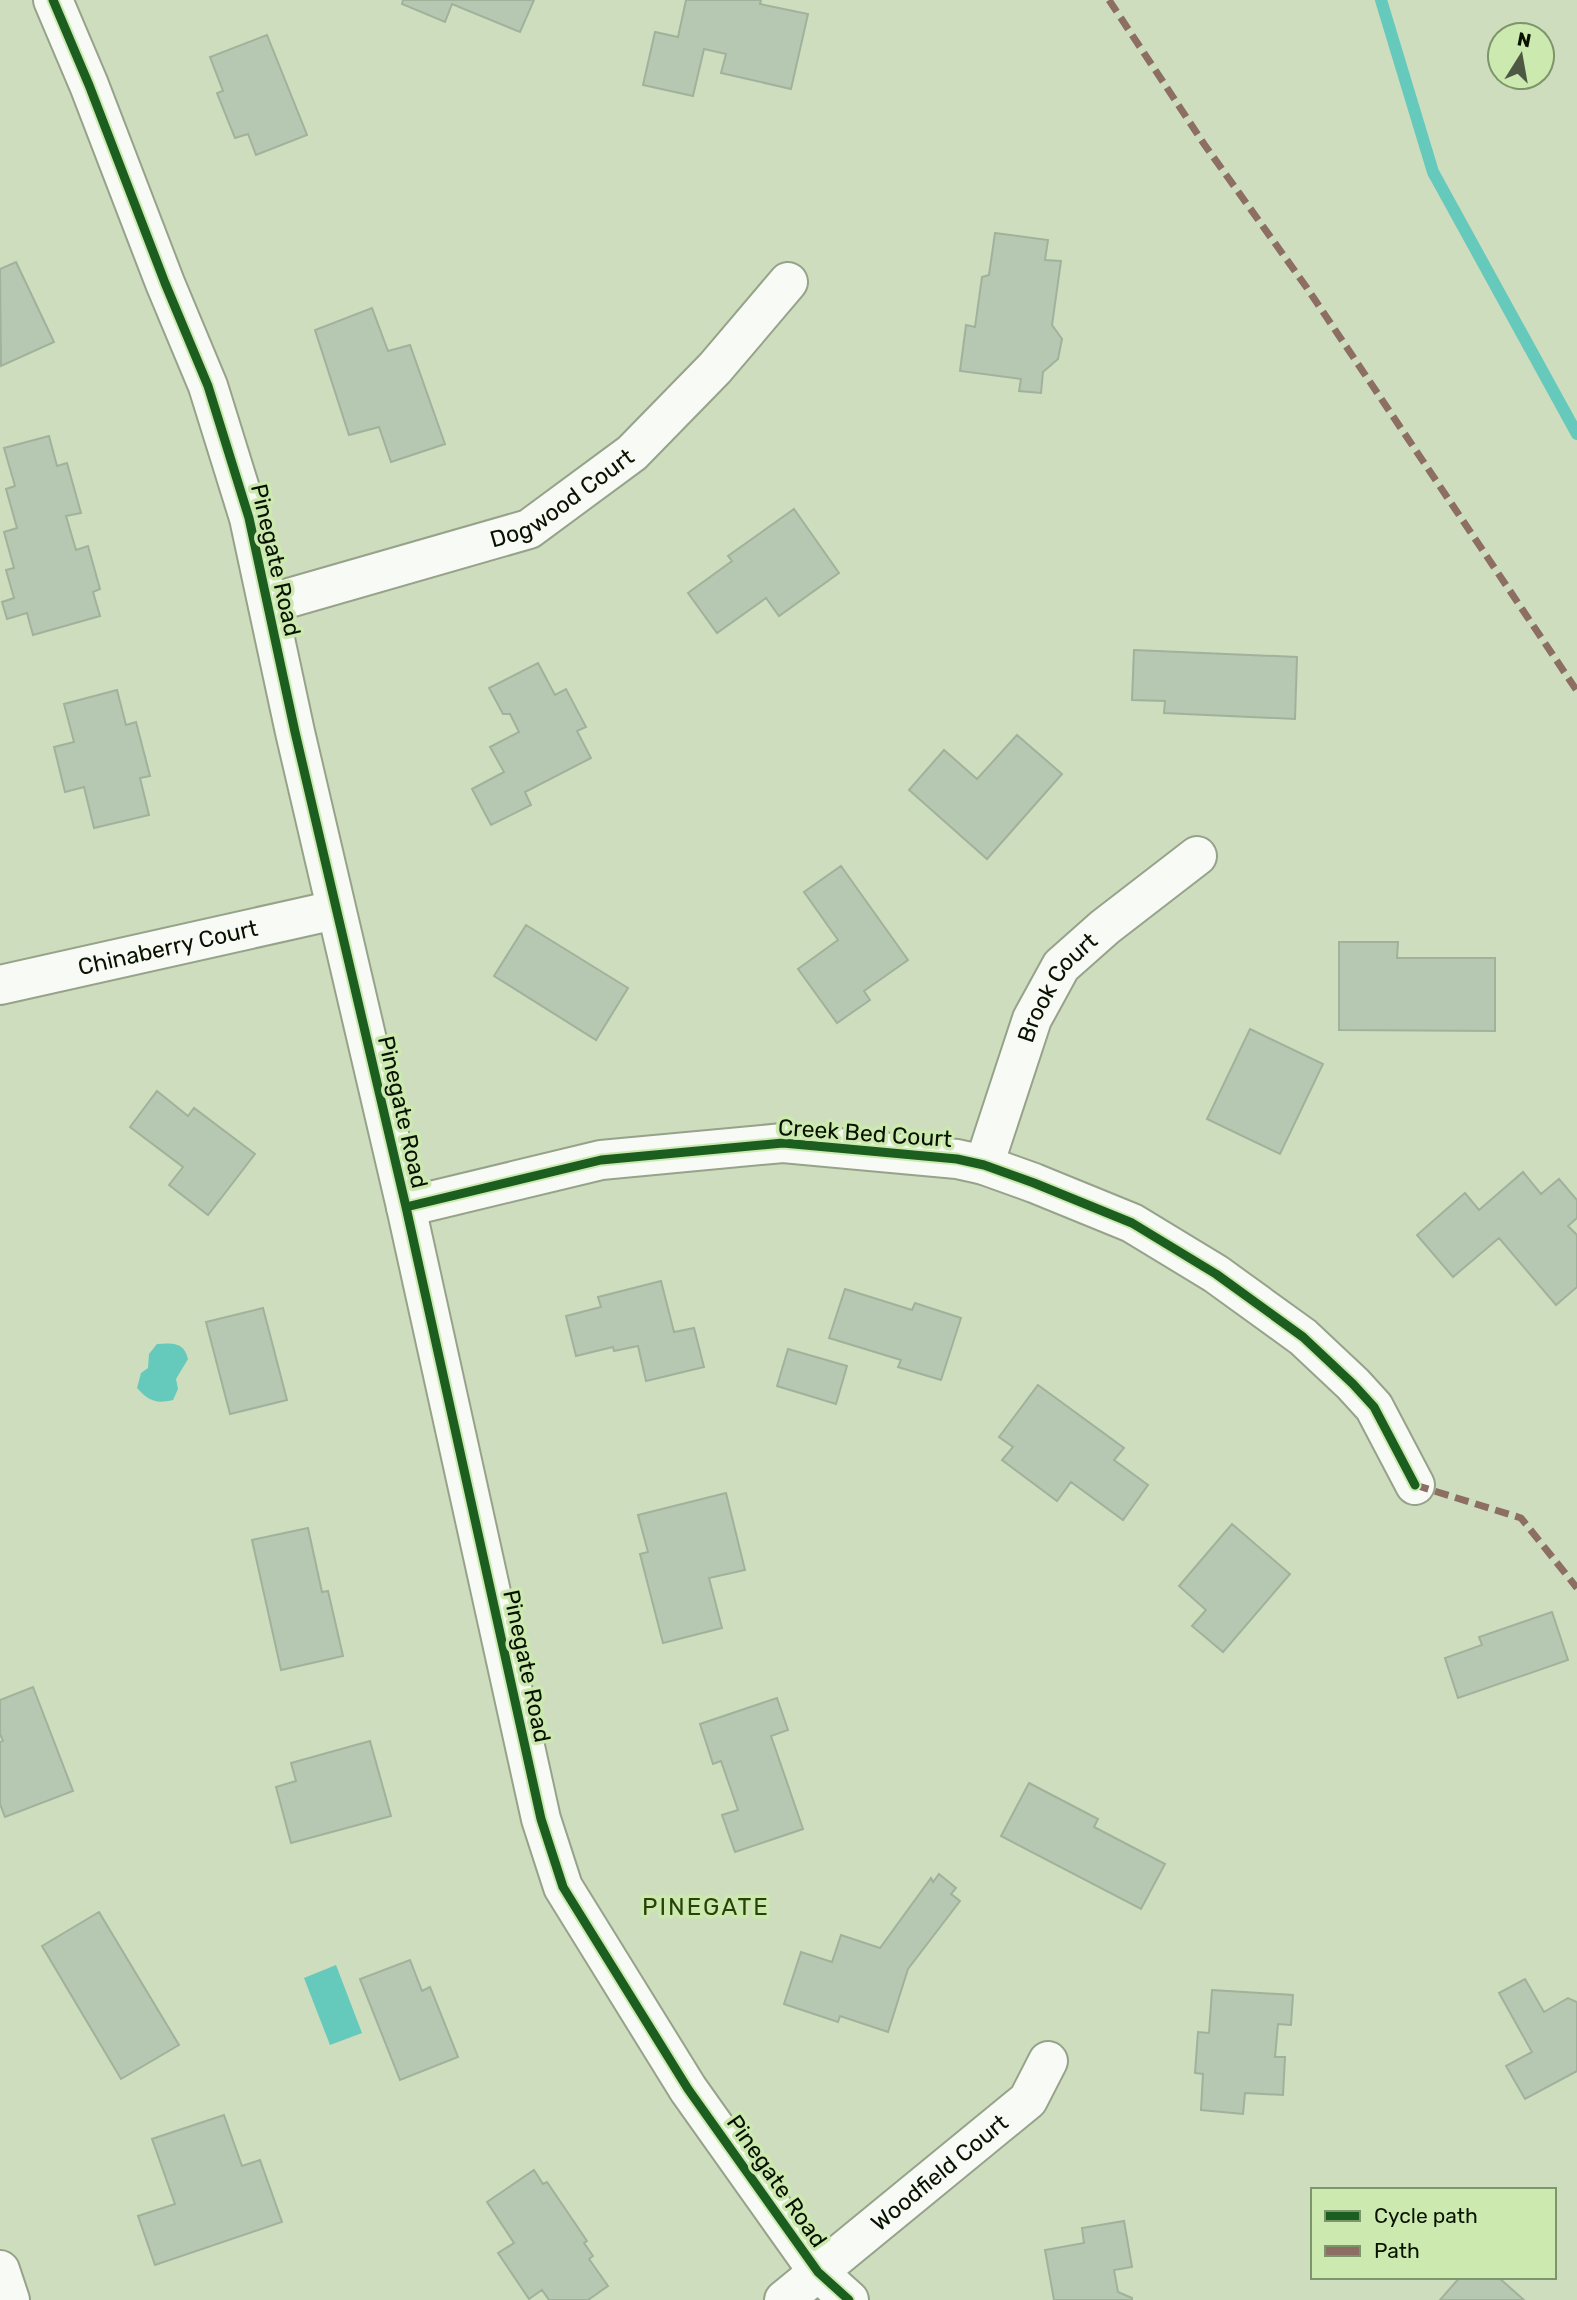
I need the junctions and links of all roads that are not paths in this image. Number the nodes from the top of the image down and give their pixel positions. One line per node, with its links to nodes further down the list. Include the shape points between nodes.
1 (53, 0): 3 (street, Pinegate Road, via 208,386 250,518)
2 (788, 282): 3 (street, Dogwood Court, via 715,368 632,453 529,529)
3 (268, 604): 5 (street, Pinegate Road)
4 (1197, 856): 7 (street, Brook Court, via 1061,966 1032,1019)
5 (335, 910): 6 (street, Chinaberry Court); 8 (street, Pinegate Road)
6 (0, 985)
7 (984, 1165): 8 (street, Creek Bed Court, via 783,1143 601,1160); 9 (street, Creek Bed Court, via 1132,1223 1216,1274 1303,1337 1374,1407)
8 (406, 1207): 12 (street, Pinegate Road, via 541,1819 563,1887 688,2088)
9 (1415, 1485)
10 (1048, 2061): 12 (street, Woodfield Court, via 1028,2100)
11 (0, 2270): 13 (street)
12 (818, 2272): 14 (street, Woodfield Court); 15 (street, Pinegate Road)
13 (10, 2300)
14 (784, 2300)
15 (849, 2300)

